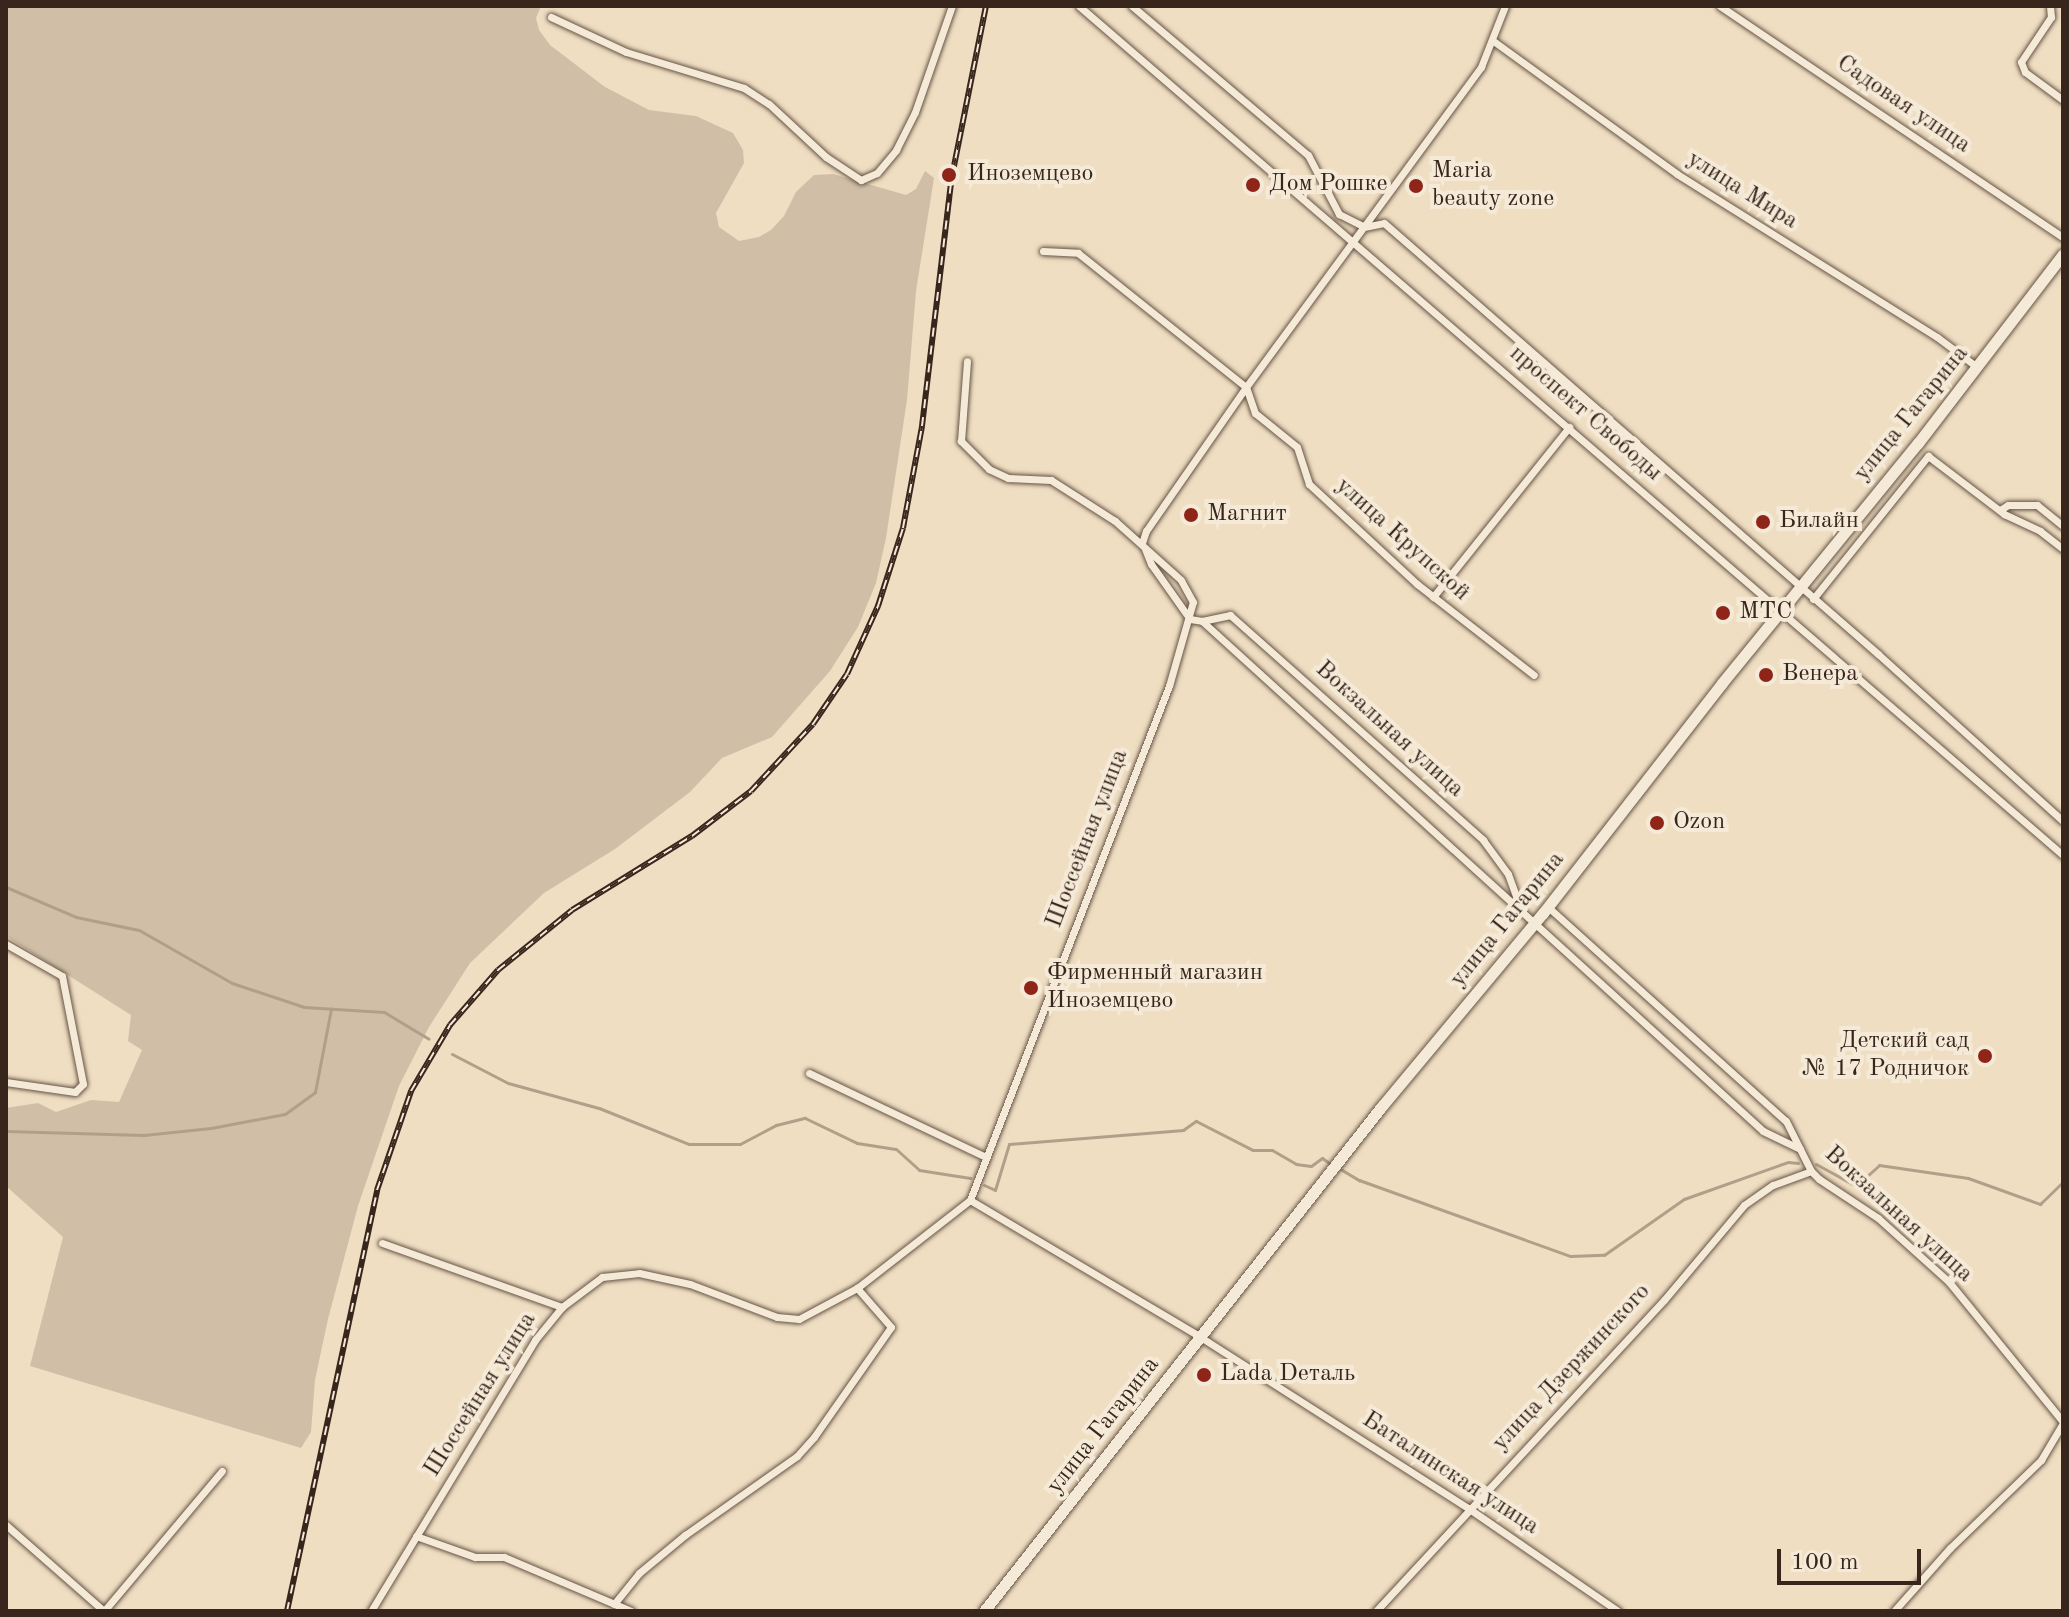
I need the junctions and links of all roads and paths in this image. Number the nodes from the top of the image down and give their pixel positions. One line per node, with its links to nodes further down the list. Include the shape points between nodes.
1 (952, 6): 7 (street, via 896,150 877,173 861,180 744,88 626,52)
2 (1079, 6): 12 (street, проспект Свободы)
3 (1132, 6): 10 (street, проспект Свободы, via 1308,155 1339,214)
4 (1505, 6): 8 (street)
5 (1720, 6): 11 (street, Садовая улица)
6 (2050, 6): 9 (street, via 2051,17 2021,62 2025,72)
7 (551, 17)
8 (1492, 40): 10 (street, via 1481,67); 16 (street, улица Мира, via 1677,174)
9 (2063, 100)
10 (1364, 227): 12 (street); 23 (street, проспект Свободы, via 1384,223)
11 (2063, 237)
12 (1354, 241): 17 (street); 18 (street, проспект Свободы)
13 (1043, 251): 17 (street, улица Крупской, via 1078,253)
14 (2063, 254): 16 (main road, улица Гагарина)
15 (967, 361): 21 (street, via 961,441 989,469 1008,478 1051,480)
16 (1977, 367): 23 (main road, улица Гагарина)
17 (1246, 387): 21 (street); 24 (street, улица Крупской, via 1255,413 1297,447 1309,484)
18 (1569, 427): 24 (street); 26 (street, проспект Свободы)
19 (2000, 510): 20 (street, via 2037,505); 22 (street); 25 (street, via 1928,456)
20 (2063, 526)
21 (1142, 543): 27 (street); 27 (street, via 1189,591)
22 (2063, 549)
23 (1800, 588): 25 (street, проспект Свободы); 26 (main road, улица Гагарина)
24 (1433, 597): 29 (street, улица Крупской)
25 (1813, 599): 30 (street, проспект Свободы)
26 (1782, 612): 31 (street, проспект Свободы); 32 (main road, улица Гагарина)
27 (1190, 619): 28 (street, Вокзальная улица); 39 (street, Шоссейная улица, via 1169,686)
28 (1202, 621): 33 (street, Вокзальная улица); 33 (street, Вокзальная улица, via 1230,615 1483,840 1508,874)
29 (1534, 675)
30 (2063, 821)
31 (2063, 855)
32 (1548, 907): 34 (main road, улица Гагарина); 38 (street, Вокзальная улица, via 1786,1121)
33 (1521, 911): 34 (street, Вокзальная улица)
34 (1536, 922): 38 (street, Вокзальная улица, via 1763,1131); 45 (main road, улица Гагарина, via 1344,1154)
35 (6, 944): 37 (street, via 62,976 83,1084 75,1092)
36 (809, 1073): 39 (street)
37 (6, 1082)
38 (1800, 1149): 40 (street, Вокзальная улица)
39 (986, 1157): 41 (street, Шоссейная улица)
40 (1811, 1171): 46 (street, Вокзальная улица, via 1878,1218 1949,1282); 48 (street, улица Дзержинского, via 1773,1185 1744,1205 1664,1300)
41 (970, 1200): 43 (street, Шоссейная улица); 45 (street, Баталинская улица)
42 (382, 1243): 44 (street)
43 (857, 1288): 44 (street, Шоссейная улица, via 799,1319 777,1317 690,1284 639,1273 602,1277); 51 (street, via 891,1327 814,1437 797,1456 639,1573)
44 (562, 1307): 50 (street, Шоссейная улица, via 535,1340)
45 (1202, 1338): 48 (street, Баталинская улица); 55 (main road, улица Гагарина)
46 (2063, 1423): 58 (street, via 2041,1460)
47 (222, 1471): 52 (street)
48 (1468, 1508): 56 (street, улица Дзержинского); 57 (street, Баталинская улица)
49 (6, 1525): 52 (street)
50 (416, 1536): 51 (street, via 475,1557 504,1557); 53 (street, Шоссейная улица)
51 (614, 1604): 54 (street)
52 (104, 1611)
53 (371, 1611)
54 (631, 1611)
55 (984, 1611)
56 (1376, 1611)
57 (1618, 1611)
58 (1894, 1611)

